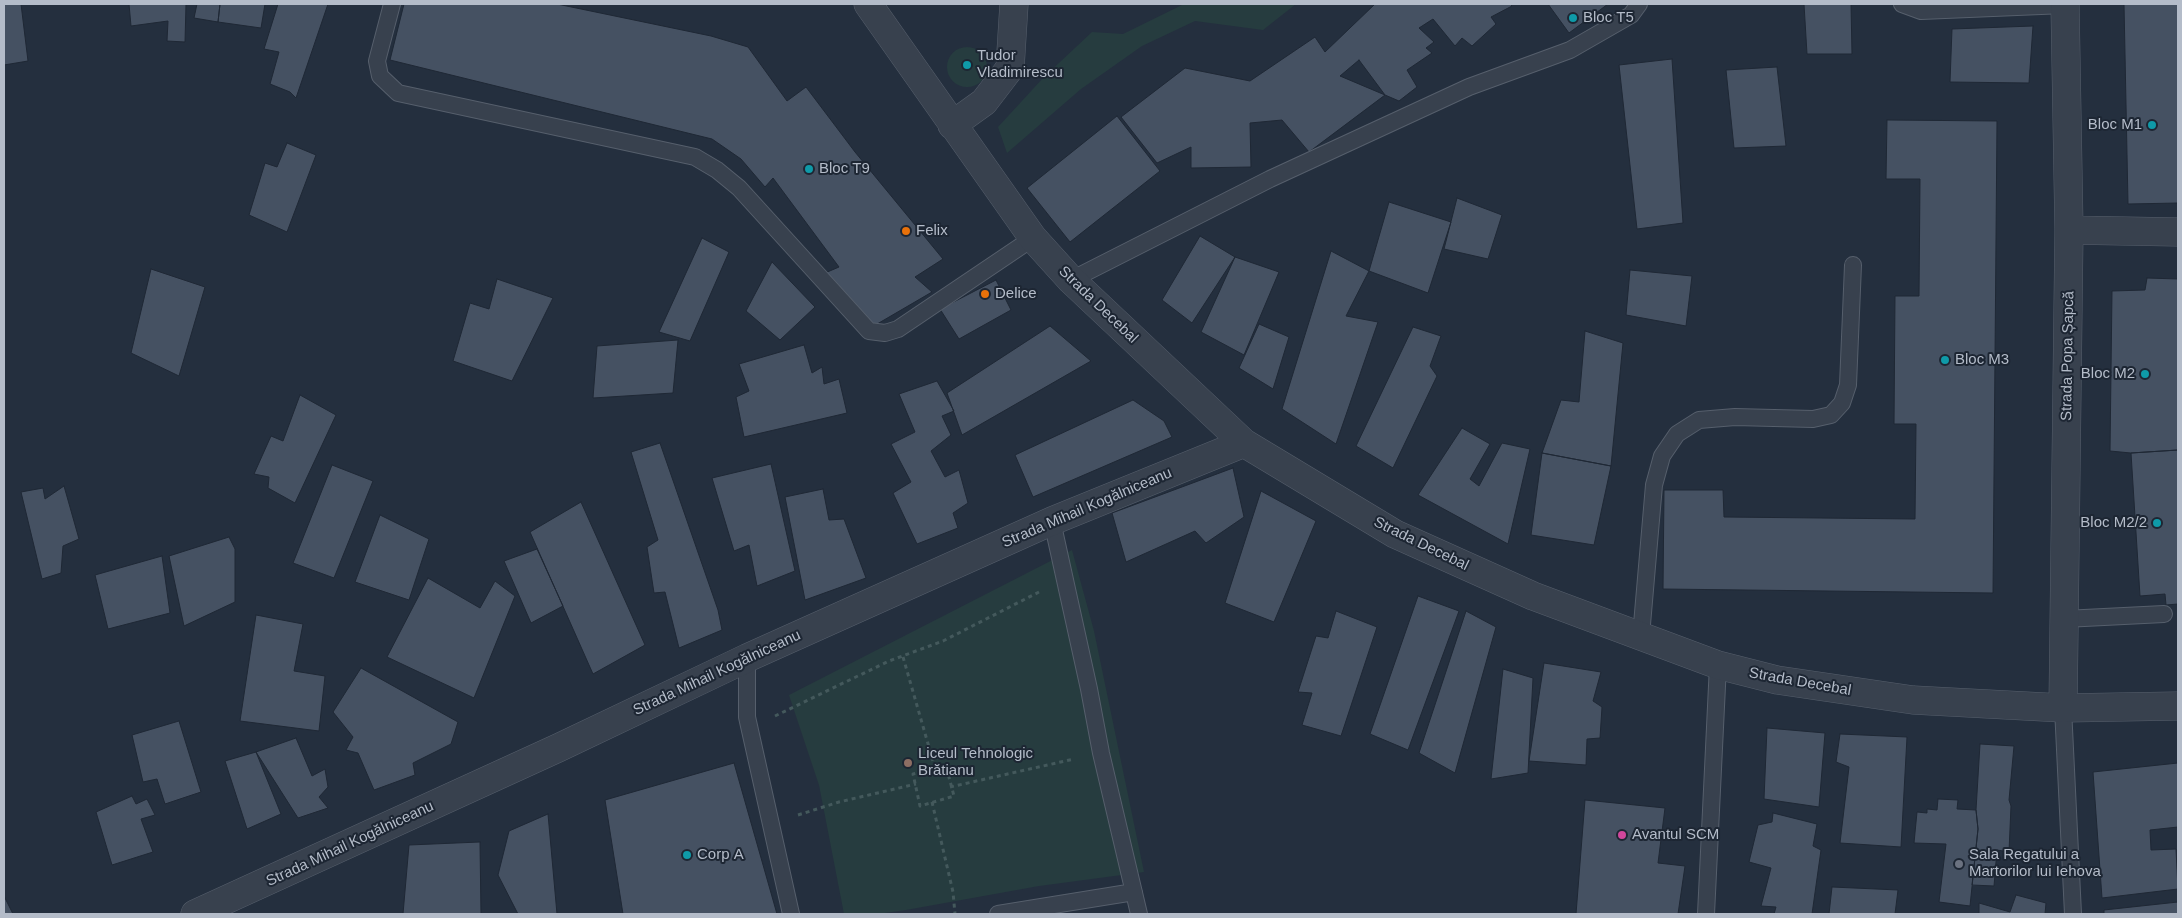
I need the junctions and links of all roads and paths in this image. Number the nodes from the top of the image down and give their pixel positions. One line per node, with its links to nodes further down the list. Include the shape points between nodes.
1 (392, 4): 10 (lane, via 377,61 380,76 398,93 694,157 739,188 869,331 885,333 898,329)
2 (868, 4): 7 (street, Strada Decebal)
3 (1014, 4): 7 (street, via 1010,68 984,102)
4 (1639, 4): 12 (lane, via 1631,15 1570,50 1460,91 1270,179)
5 (1902, 4): 6 (lane, via 1921,11)
6 (2065, 4): 8 (street, Strada Popa Șapcă)
7 (952, 124): 10 (street, Strada Decebal)
8 (2069, 230): 9 (street); 17 (street, Strada Popa Șapcă)
9 (2178, 232)
10 (1032, 238): 12 (street, Strada Decebal)
11 (1853, 265): 18 (lane, via 1848,385 1842,402 1831,415 1813,419 1735,417 1699,420 1677,434 1662,456 1654,485)
12 (1071, 280): 13 (street, Strada Decebal)
13 (1244, 443): 14 (street, Strada Mihail Kogălniceanu); 18 (street, Strada Decebal, via 1395,534 1533,596)
14 (1052, 521): 15 (lane); 20 (street, Strada Mihail Kogălniceanu)
15 (1065, 578): 19 (path, via 943,641); 25 (lane)
16 (2164, 614): 17 (lane)
17 (2064, 619): 23 (street, Strada Popa Șapcă)
18 (1642, 636): 21 (street, Strada Decebal)
19 (903, 657): 24 (path); 26 (path)
20 (747, 658): 24 (lane, via 747,717); 32 (street, Strada Mihail Kogălniceanu)
21 (1718, 664): 23 (street, Strada Decebal, via 1777,680 1912,700); 37 (lane)
22 (2178, 706): 23 (street, Strada Decebal)
23 (2063, 708): 38 (lane)
24 (750, 727): 30 (lane)
25 (1101, 753): 28 (path); 31 (lane)
26 (935, 768): 27 (path, via 913,774); 28 (path, via 946,766)
27 (916, 784): 29 (path, via 920,806); 30 (path)
28 (950, 787): 29 (path, via 954,796)
29 (932, 802): 34 (path)
30 (770, 822): 33 (lane)
31 (1134, 892): 35 (lane); 36 (lane)
32 (196, 914)
33 (792, 914)
34 (955, 914)
35 (998, 914)
36 (1139, 914)
37 (1706, 914)
38 (2073, 914)

